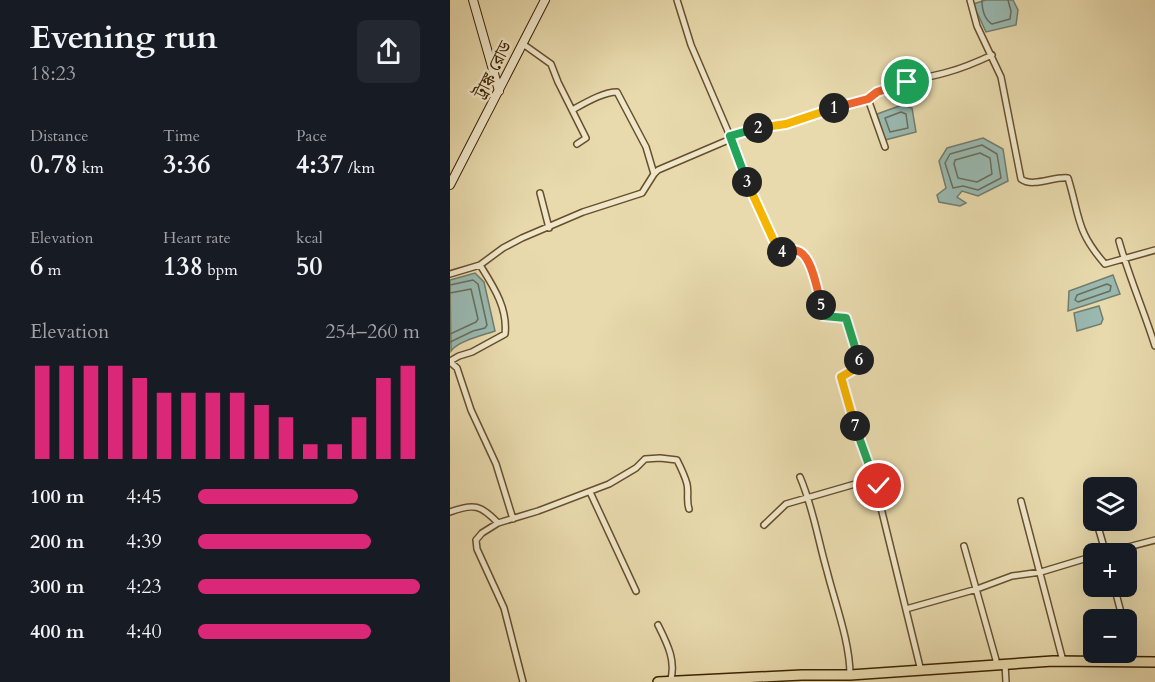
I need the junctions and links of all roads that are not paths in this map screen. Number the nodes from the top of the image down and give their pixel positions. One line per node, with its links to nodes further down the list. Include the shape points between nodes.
1 (473, 0): 7 (main road)
2 (545, 0): 5 (main road, ট্রাঙ্ক রোড)
3 (678, 0): 10 (street, via 691,45)
4 (970, 0): 6 (street, via 977,26)
5 (523, 44): 7 (main road, ট্রাঙ্ক রোড); 9 (street, via 551,64)
6 (992, 55): 8 (street, via 949,72 895,84); 19 (street, via 1001,77 1021,179 1029,183 1068,178 1080,228 1090,246 1105,264)
7 (499, 91): 14 (main road, ট্রাঙ্ক রোড)
8 (868, 99): 10 (street); 12 (street)
9 (572, 110): 11 (street, via 586,138); 13 (street, via 618,92)
10 (730, 136): 13 (street); 24 (street, via 779,252 791,249 807,258 824,316 844,317 849,322 859,365 843,375 841,381)
11 (577, 144)
12 (885, 147)
13 (654, 174): 16 (street, via 642,193)
14 (450, 185)
15 (540, 193): 16 (street)
16 (549, 228): 20 (street, via 503,248)
17 (1119, 241): 19 (street)
18 (1155, 250): 19 (street)
19 (1125, 260): 22 (street)
20 (480, 265): 21 (street); 23 (street, via 496,290 507,321 505,334)
21 (450, 274)
22 (1155, 346)
23 (450, 361): 31 (street, via 458,368)
24 (870, 475): 27 (street, via 862,482); 41 (street, via 879,486)
25 (800, 477): 27 (street)
26 (590, 492): 29 (street, via 623,476 645,459 677,460 687,483); 31 (street); 40 (street)
27 (809, 498): 33 (street, via 786,504); 50 (street)
28 (1021, 501): 38 (street)
29 (689, 509)
30 (450, 512): 32 (street, via 477,506)
31 (513, 519): 32 (street)
32 (498, 523): 52 (street, via 476,540 477,549 504,608)
33 (764, 525)
34 (1155, 540): 35 (street)
35 (1137, 545)
36 (964, 546): 39 (street)
37 (1083, 559): 38 (street)
38 (1041, 572): 39 (street, via 1012,576); 43 (street)
39 (977, 589): 41 (street); 47 (street)
40 (636, 591)
41 (906, 609): 49 (street)
42 (658, 625): 54 (street, via 671,654)
43 (1063, 661): 44 (highway); 48 (highway)
44 (1083, 661)
45 (1137, 661): 46 (highway)
46 (1155, 662)
47 (995, 664): 48 (highway); 49 (highway)
48 (1005, 664): 55 (street)
49 (921, 671): 50 (highway)
50 (850, 675): 51 (highway)
51 (761, 679): 54 (highway)
52 (523, 682)
53 (658, 682): 54 (highway)
54 (670, 682)
55 (1006, 682)

